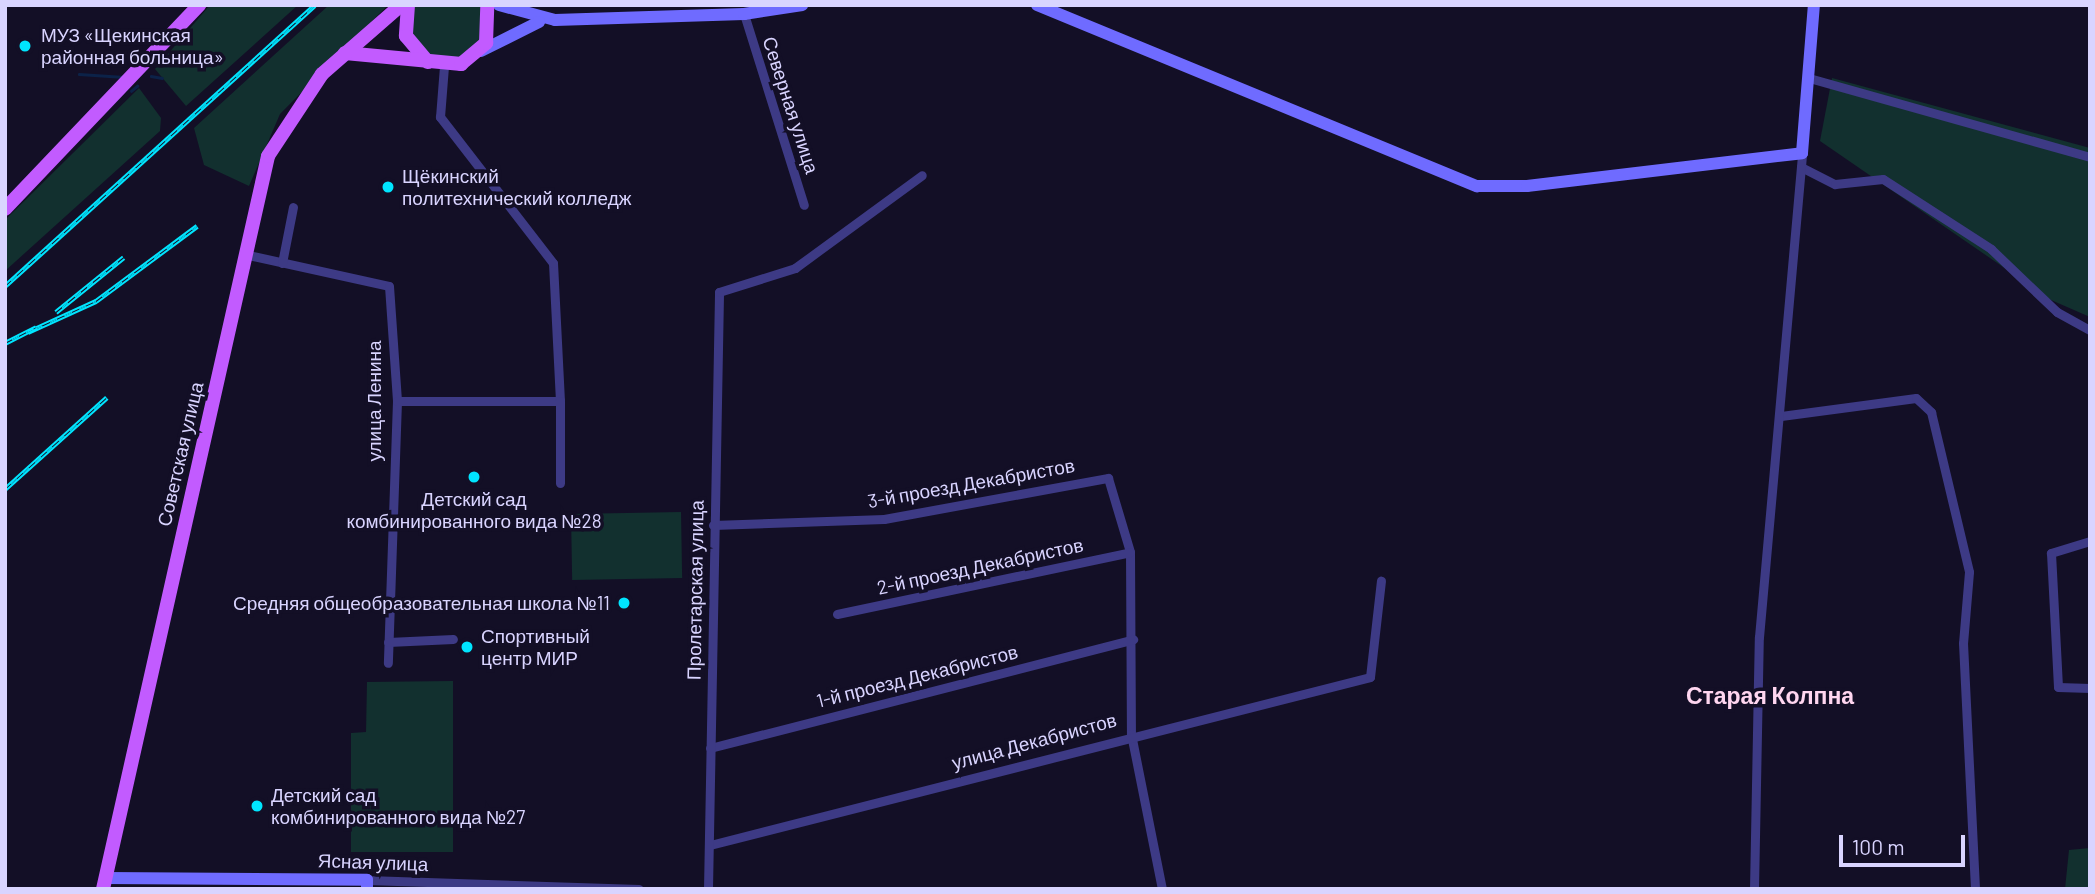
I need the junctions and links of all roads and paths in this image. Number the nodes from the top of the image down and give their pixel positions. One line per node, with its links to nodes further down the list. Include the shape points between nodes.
1 (199, 5): 21 (main road)
2 (401, 5): 11 (main road, Советская улица)
3 (408, 5): 13 (main road, via 410,44)
4 (487, 5): 12 (main road, via 489,35)
5 (499, 5): 10 (street)
6 (802, 5): 9 (street)
7 (1037, 5): 15 (street, via 1477,186 1527,186)
8 (1814, 5): 14 (street)
9 (744, 15): 10 (street); 19 (street, Северная улица)
10 (549, 20): 12 (street, via 520,27)
11 (345, 53): 13 (main road); 22 (main road, Советская улица, via 301,99 268,156)
12 (475, 56): 13 (main road)
13 (440, 65): 26 (street, via 440,117 548,250)
14 (1809, 78): 15 (street); 16 (street)
15 (1802, 153): 17 (street)
16 (2090, 157)
17 (1801, 167): 24 (street, via 1835,184 1883,179 1991,248 2057,312); 27 (street)
18 (922, 175): 29 (street, Пролетарская улица, via 795,268 719,292)
19 (804, 205)
20 (293, 207): 23 (street)
21 (5, 209)
22 (244, 254): 23 (street, улица Ленина); 42 (main road, Советская улица)
23 (282, 263): 25 (street, улица Ленина, via 389,286)
24 (2090, 330)
25 (397, 401): 26 (street); 36 (street, улица Ленина)
26 (559, 401): 28 (street)
27 (1781, 416): 47 (street, via 1759,637); 48 (street, via 1916,398 1931,412 1969,572 1963,643)
28 (560, 483)
29 (713, 525): 31 (street, 3-й проезд Декабристов, via 884,519 1108,478); 40 (street, Пролетарская улица)
30 (2090, 541): 38 (street, via 2051,553 2058,687)
31 (1130, 552): 33 (street, 2-й проезд Декабристов); 35 (street)
32 (1381, 581): 39 (street, улица Декабристов, via 1370,677)
33 (837, 614)
34 (453, 639): 36 (street)
35 (1133, 639): 39 (street); 40 (street, 1-й проезд Декабристов)
36 (388, 642): 37 (street, улица Ленина)
37 (388, 663)
38 (2090, 688)
39 (1131, 734): 41 (street, улица Декабристов); 46 (street)
40 (710, 748): 41 (street, Пролетарская улица)
41 (710, 845): 45 (street, Пролетарская улица)
42 (104, 883): 43 (street, Ясная улица)
43 (367, 885): 44 (street, Ясная улица)
44 (639, 889)
45 (708, 889)
46 (1161, 889)
47 (1754, 889)
48 (1975, 889)

